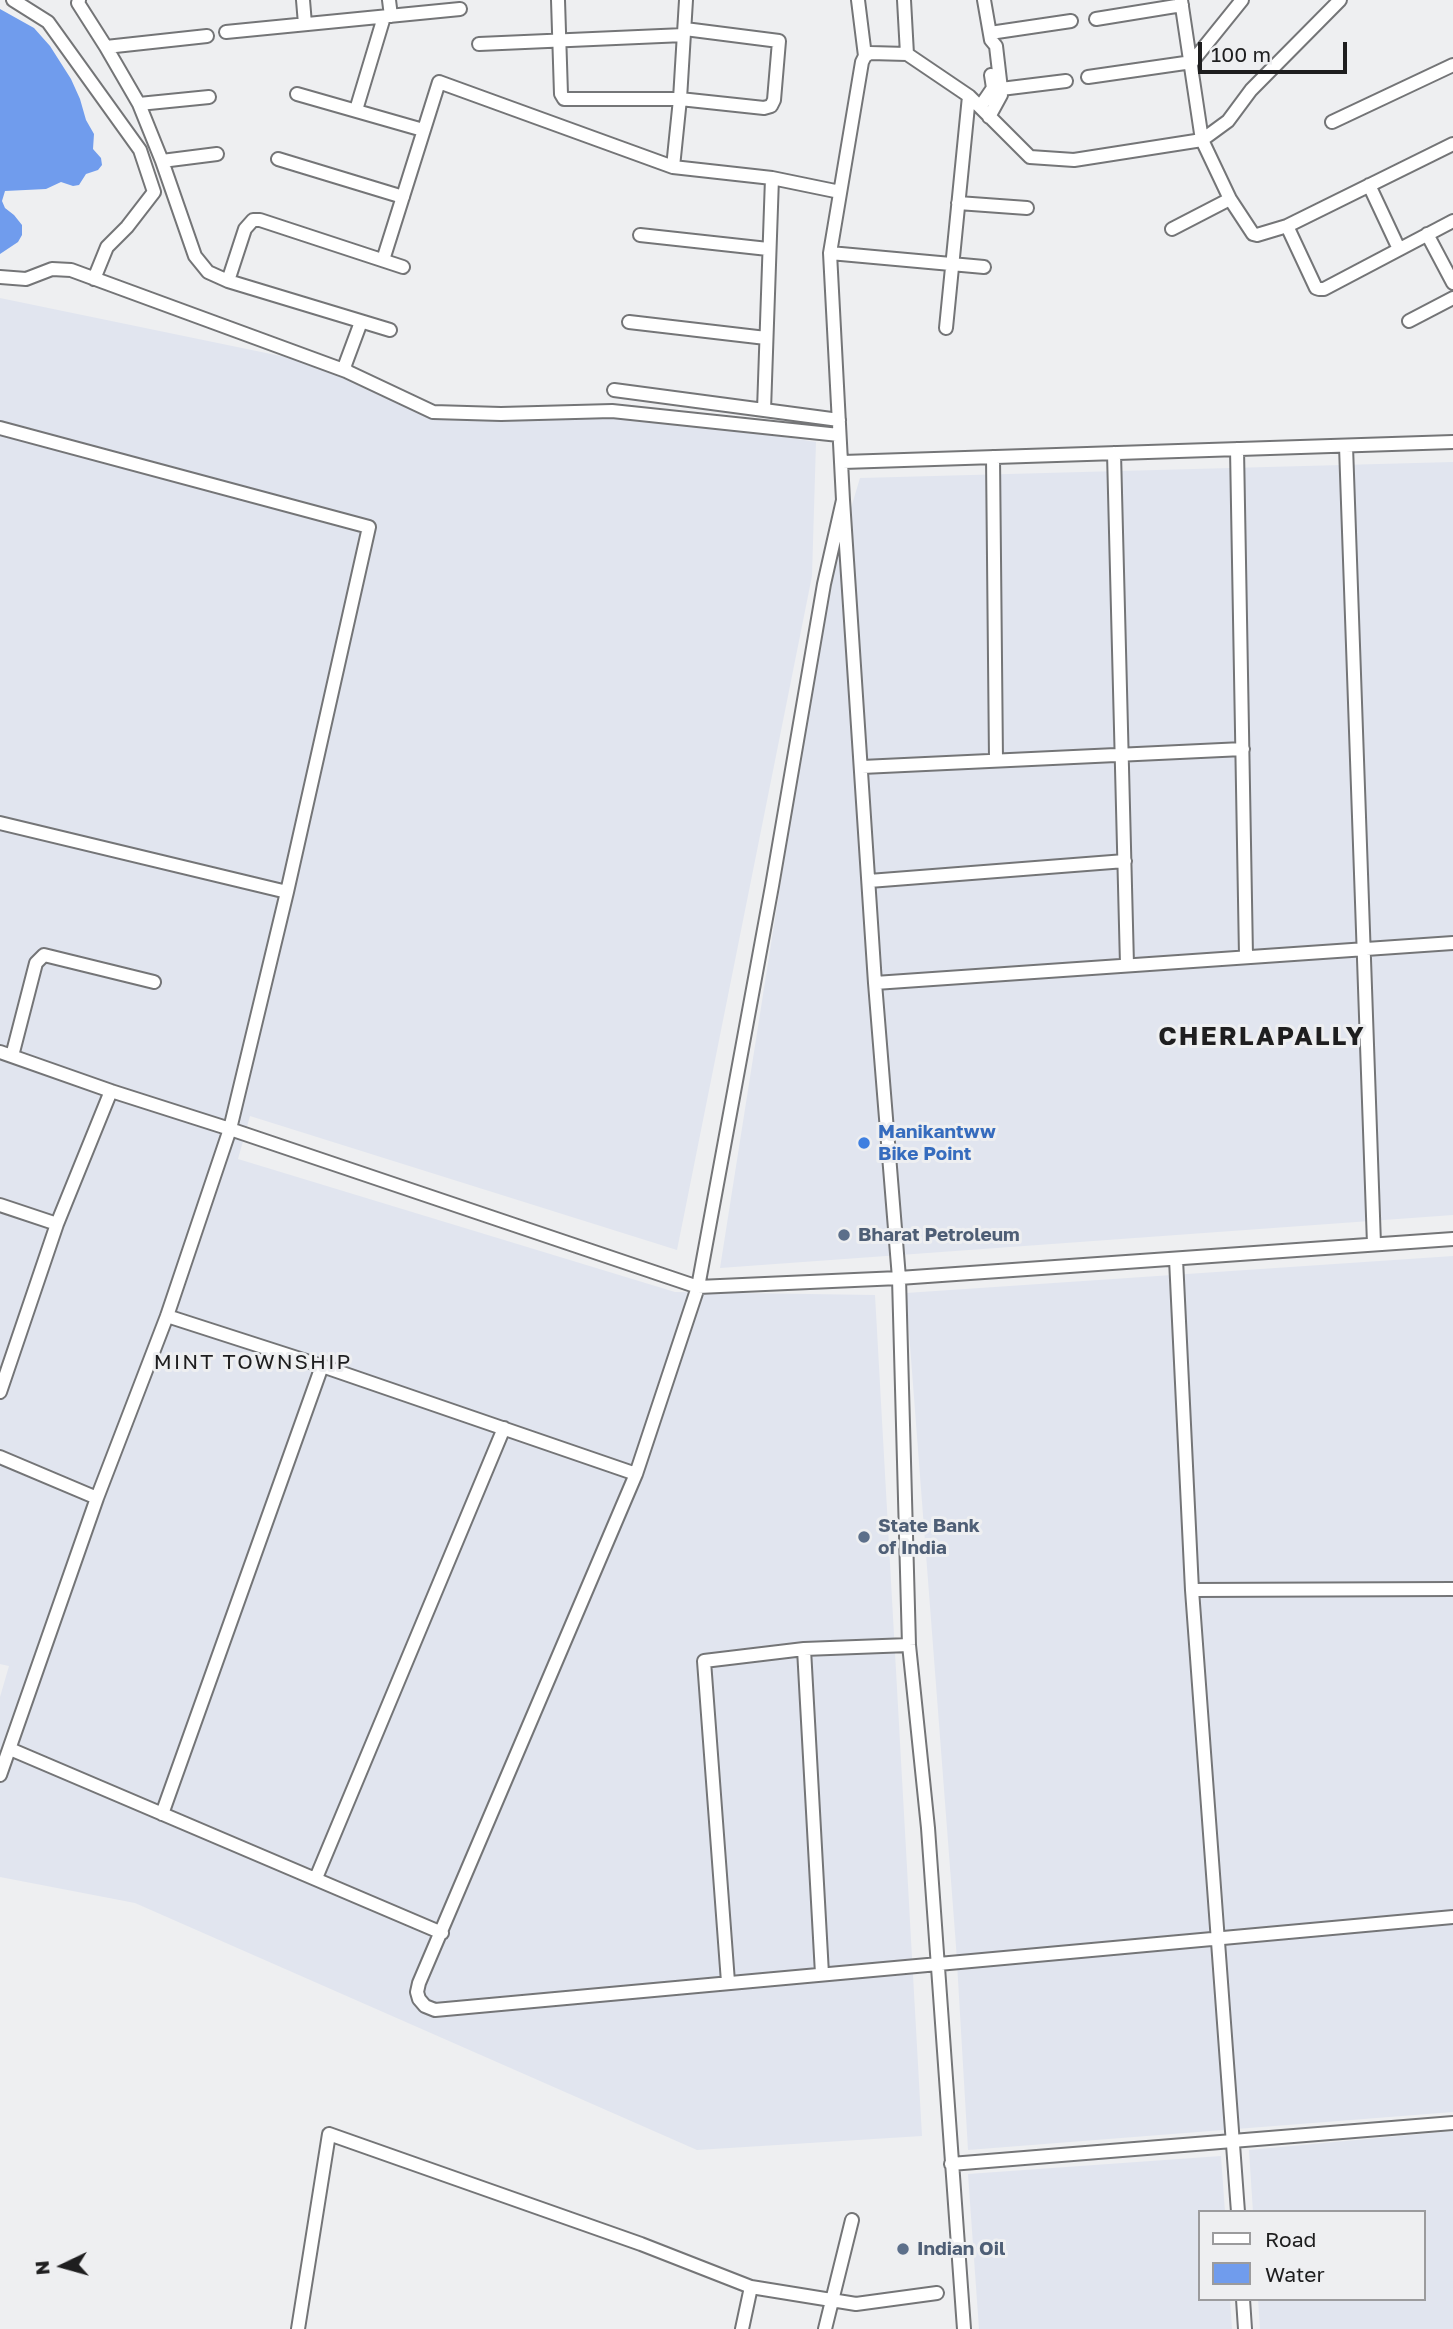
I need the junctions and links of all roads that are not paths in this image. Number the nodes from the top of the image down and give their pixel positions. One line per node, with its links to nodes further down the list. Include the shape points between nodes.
1 (13, 0): 67 (street, via 48,22 140,150 154,192 107,247)
2 (79, 0): 24 (street)
3 (303, 0): 17 (street)
4 (389, 0): 14 (street)
5 (558, 0): 22 (street)
6 (686, 0): 19 (street)
7 (858, 0): 26 (street)
8 (904, 0): 25 (street)
9 (984, 0): 21 (street)
10 (1242, 0): 27 (street)
11 (1340, 0): 41 (street, via 1251,90 1228,121)
12 (1182, 3): 15 (street); 27 (street)
13 (460, 9): 14 (street)
14 (387, 16): 17 (street); 37 (street)
15 (1096, 19)
16 (1071, 21): 21 (street)
17 (305, 24): 18 (street)
18 (226, 32)
19 (685, 32): 22 (street); 35 (street); 35 (street, via 777,40 779,44 771,106)
20 (207, 36): 24 (street)
21 (990, 36): 31 (street, via 996,46); 38 (street, via 993,88)
22 (559, 42): 23 (street); 35 (street, via 564,99)
23 (479, 44)
24 (106, 47): 36 (street)
25 (907, 54): 26 (street); 33 (street)
26 (865, 56): 49 (street)
27 (1192, 62): 29 (street); 41 (street)
28 (1453, 65): 39 (street)
29 (1088, 77)
30 (1066, 81): 31 (street)
31 (1001, 89): 38 (street)
32 (297, 94): 37 (street)
33 (969, 96): 38 (street); 52 (street)
34 (209, 97): 36 (street)
35 (680, 99): 46 (street)
36 (139, 104): 45 (street)
37 (356, 110): 40 (street)
38 (985, 112): 41 (street, via 1030,157 1074,160)
39 (1332, 122)
40 (424, 130): 46 (street, via 439,82); 50 (street)
41 (1202, 140): 51 (street)
42 (1453, 144): 48 (street)
43 (217, 154): 45 (street)
44 (278, 159): 50 (street)
45 (162, 161): 68 (street, via 195,256 208,272)
46 (673, 167): 47 (street)
47 (772, 178): 49 (street); 60 (street)
48 (1369, 185): 55 (street); 59 (street)
49 (840, 192): 61 (street)
50 (403, 197): 62 (street)
51 (1230, 199): 55 (street, via 1253,234); 56 (street)
52 (958, 203): 53 (street); 63 (street)
53 (1027, 208)
54 (1453, 221): 57 (street)
55 (1287, 226): 59 (street, via 1319,289)
56 (1172, 229)
57 (1427, 234): 59 (street); 69 (street)
58 (640, 235): 60 (street)
59 (1399, 249)
60 (768, 250): 76 (street)
61 (830, 253): 63 (street); 80 (street)
62 (383, 260): 64 (street); 68 (street, via 253,220 245,229)
63 (952, 264): 65 (street); 74 (street)
64 (403, 267)
65 (984, 267)
66 (0, 277): 67 (street, via 26,279 52,269)
67 (94, 279): 77 (street)
68 (228, 281): 72 (street)
69 (1453, 283)
70 (1453, 298): 71 (street)
71 (1409, 321)
72 (360, 322): 75 (street); 77 (street)
73 (629, 322): 76 (street)
74 (946, 328)
75 (390, 330)
76 (765, 338): 79 (street)
77 (346, 371): 82 (street, via 433,412 612,411)
78 (614, 390): 79 (street)
79 (764, 410): 80 (street)
80 (839, 420): 82 (street)
81 (0, 428): 97 (street, via 369,527)
82 (839, 435): 88 (street)
83 (1453, 442): 84 (street)
84 (1346, 446): 85 (street); 99 (street)
85 (1237, 449): 86 (street); 90 (street)
86 (1114, 453): 87 (street); 91 (street)
87 (993, 457): 88 (street); 92 (street)
88 (842, 462): 89 (street)
89 (843, 500): 93 (street); 113 (street)
90 (1242, 749): 91 (street); 100 (street)
91 (1122, 754): 92 (street); 95 (street)
92 (996, 761): 93 (street)
93 (862, 767): 96 (street)
94 (0, 823): 97 (street)
95 (1125, 861): 96 (street); 101 (street)
96 (869, 881): 103 (street)
97 (287, 892): 106 (street)
98 (1453, 943): 99 (street)
99 (1363, 949): 100 (street); 110 (street)
100 (1246, 956): 101 (street)
101 (1127, 965): 103 (street)
102 (154, 982): 104 (street, via 44,956 36,963)
103 (875, 983): 112 (street)
104 (6, 1054): 105 (street)
105 (111, 1091): 106 (street); 108 (street)
106 (230, 1129): 113 (street); 114 (street)
107 (0, 1205): 108 (street)
108 (57, 1224): 116 (street)
109 (1453, 1239): 110 (street)
110 (1374, 1244): 111 (street)
111 (1176, 1259): 112 (street); 122 (street)
112 (899, 1278): 113 (street); 123 (street)
113 (698, 1287): 119 (street)
114 (167, 1316): 115 (street); 120 (street)
115 (322, 1366): 117 (street); 127 (street)
116 (0, 1392)
117 (504, 1428): 119 (street); 128 (street)
118 (0, 1457): 120 (street)
119 (636, 1474): 130 (street)
120 (97, 1498): 125 (street)
121 (1453, 1588): 122 (street)
122 (1192, 1590): 131 (street)
123 (909, 1645): 124 (street); 132 (street)
124 (804, 1649): 133 (street); 134 (street, via 704,1661)
125 (10, 1749): 126 (street); 127 (street)
126 (0, 1775)
127 (162, 1814): 128 (street)
128 (316, 1878): 130 (street)
129 (1453, 1917): 131 (street)
130 (442, 1933): 134 (street, via 417,1992 425,2006 435,2010)
131 (1219, 1938): 132 (street); 136 (street)
132 (938, 1963): 133 (street); 137 (street)
133 (821, 1973): 134 (street)
134 (728, 1982)
135 (1453, 2123): 136 (street)
136 (1234, 2141): 137 (street); 138 (street)
137 (951, 2164): 147 (street)
138 (1238, 2210)
139 (852, 2220): 142 (street)
140 (751, 2287): 142 (street); 144 (street, via 329,2134); 145 (street)
141 (937, 2293): 142 (street, via 856,2304)
142 (832, 2300): 146 (street)
143 (1243, 2301): 148 (street)
144 (298, 2329)
145 (742, 2329)
146 (825, 2329)
147 (964, 2329)
148 (1245, 2329)

